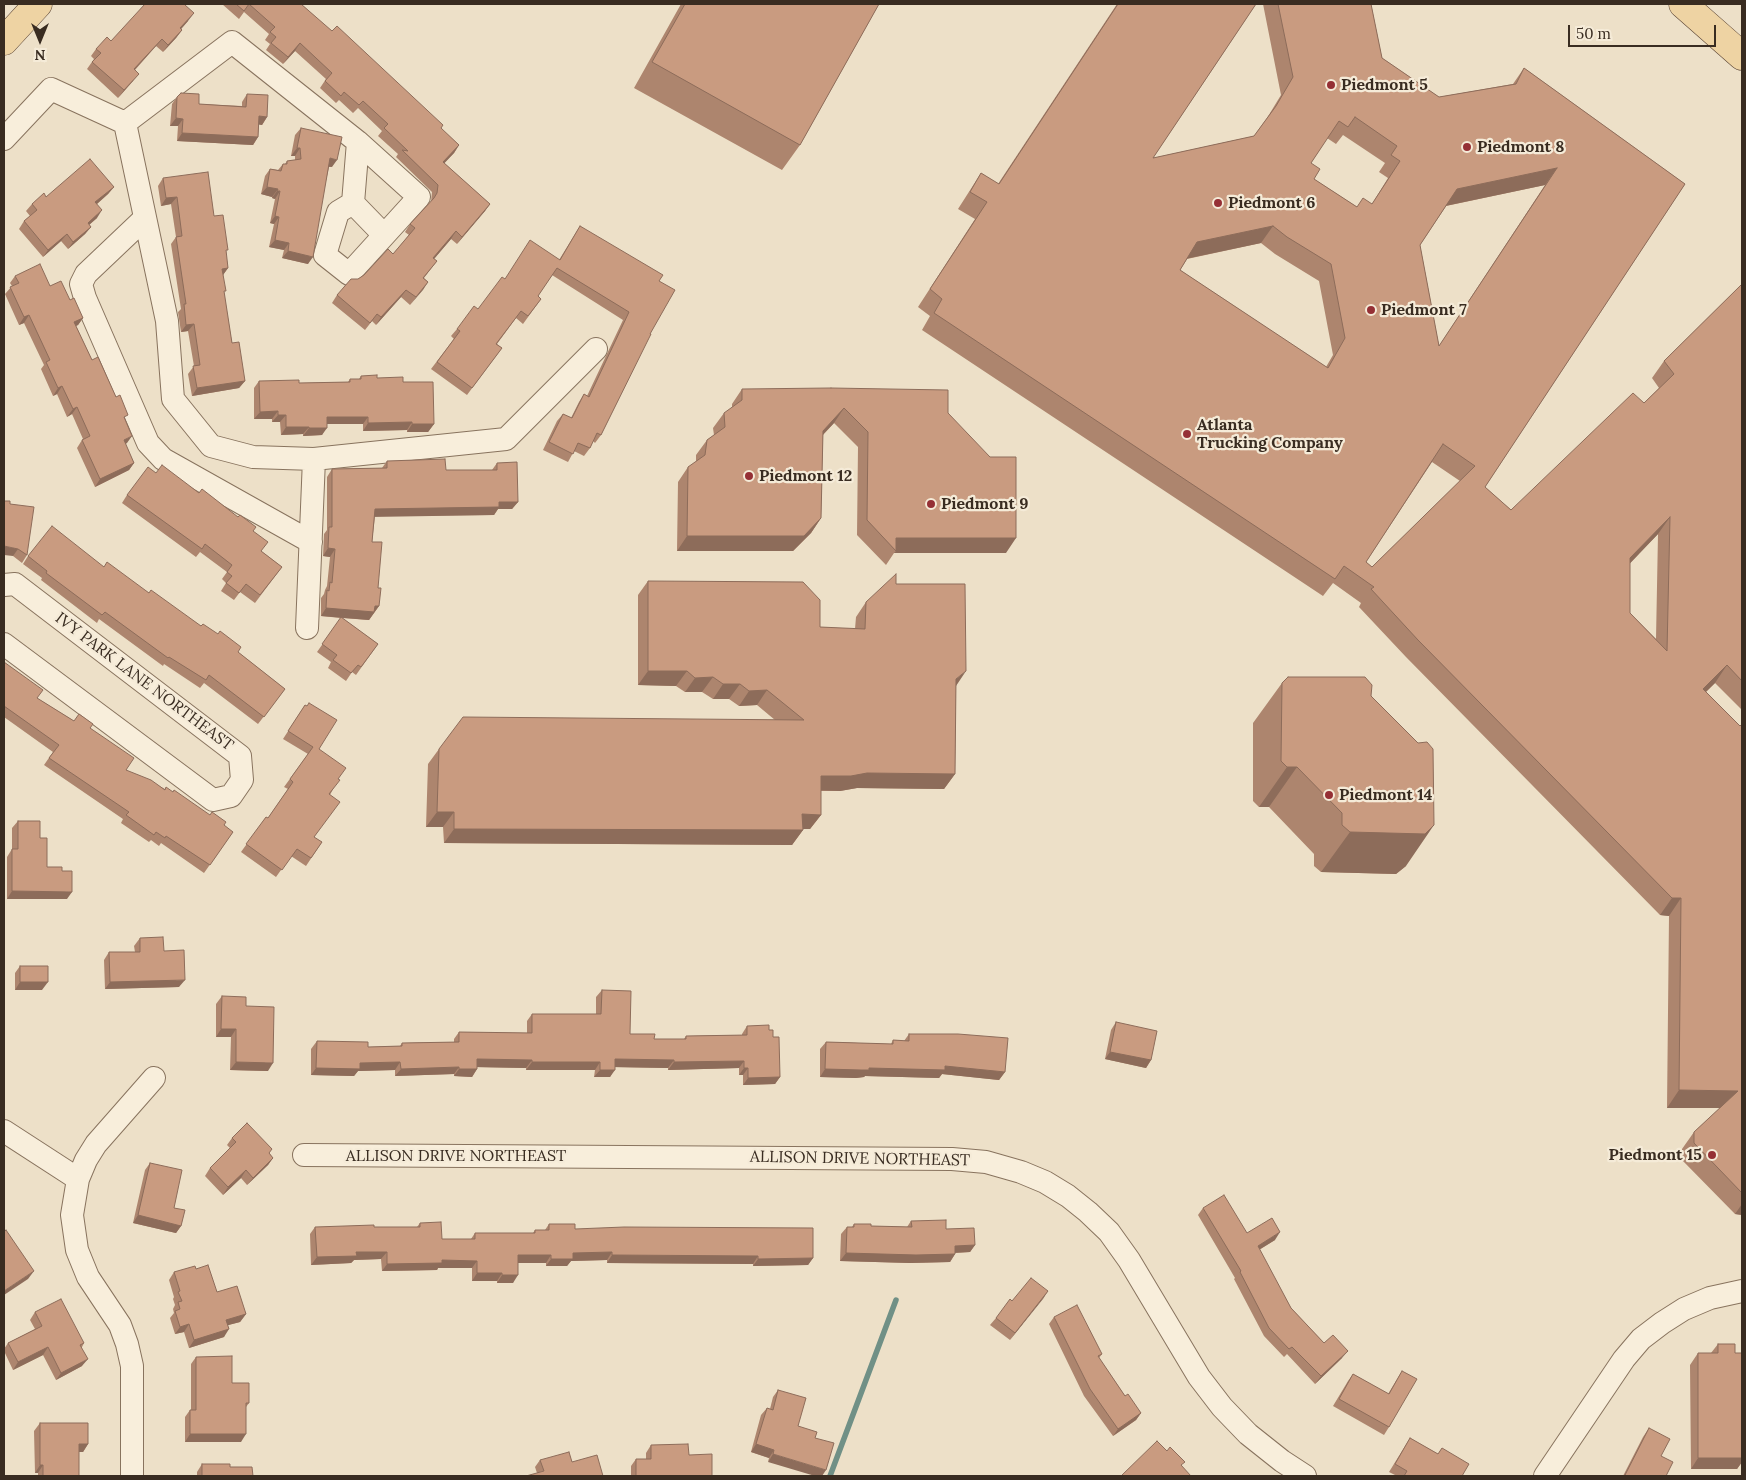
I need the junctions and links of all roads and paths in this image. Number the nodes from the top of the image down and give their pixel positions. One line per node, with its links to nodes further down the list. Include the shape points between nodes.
1 (38, 4): 3 (main road)
2 (1683, 4): 4 (main road)
3 (4, 42)
4 (1742, 56)
5 (125, 123): 6 (street, via 51,89); 7 (street, via 232,42); 9 (street)
6 (4, 139)
7 (358, 142): 8 (street); 10 (street, via 419,197)
8 (353, 202): 10 (street); 10 (street, via 338,212 325,255 349,274)
9 (145, 218): 12 (street, via 168,321 173,399); 14 (street, via 86,274 82,284 85,298 148,443 163,459)
10 (384, 235)
11 (596, 349): 13 (street, via 506,439)
12 (207, 440): 13 (street, via 211,446 253,457); 14 (street)
13 (314, 459): 15 (street)
14 (191, 475): 15 (street)
15 (311, 542): 17 (street)
16 (4, 585): 18 (street, IVY PARK LANE NORTHEAST, via 15,584 240,756 242,780 230,796 213,800)
17 (307, 628)
18 (4, 644)
19 (154, 1078): 22 (street, via 96,1144)
20 (4, 1130): 22 (street)
21 (304, 1155): 25 (street, ALLISON DRIVE NORTHEAST, via 952,1158 986,1162 1021,1172 1068,1196 1110,1232 1199,1377 1222,1407 1248,1434)
22 (78, 1179): 24 (street, via 72,1216 77,1250 88,1277 120,1325 132,1366)
23 (1742, 1291): 26 (street, via 1710,1298 1684,1309 1642,1340 1624,1359)
24 (132, 1476)
25 (1305, 1476)
26 (1544, 1476)

